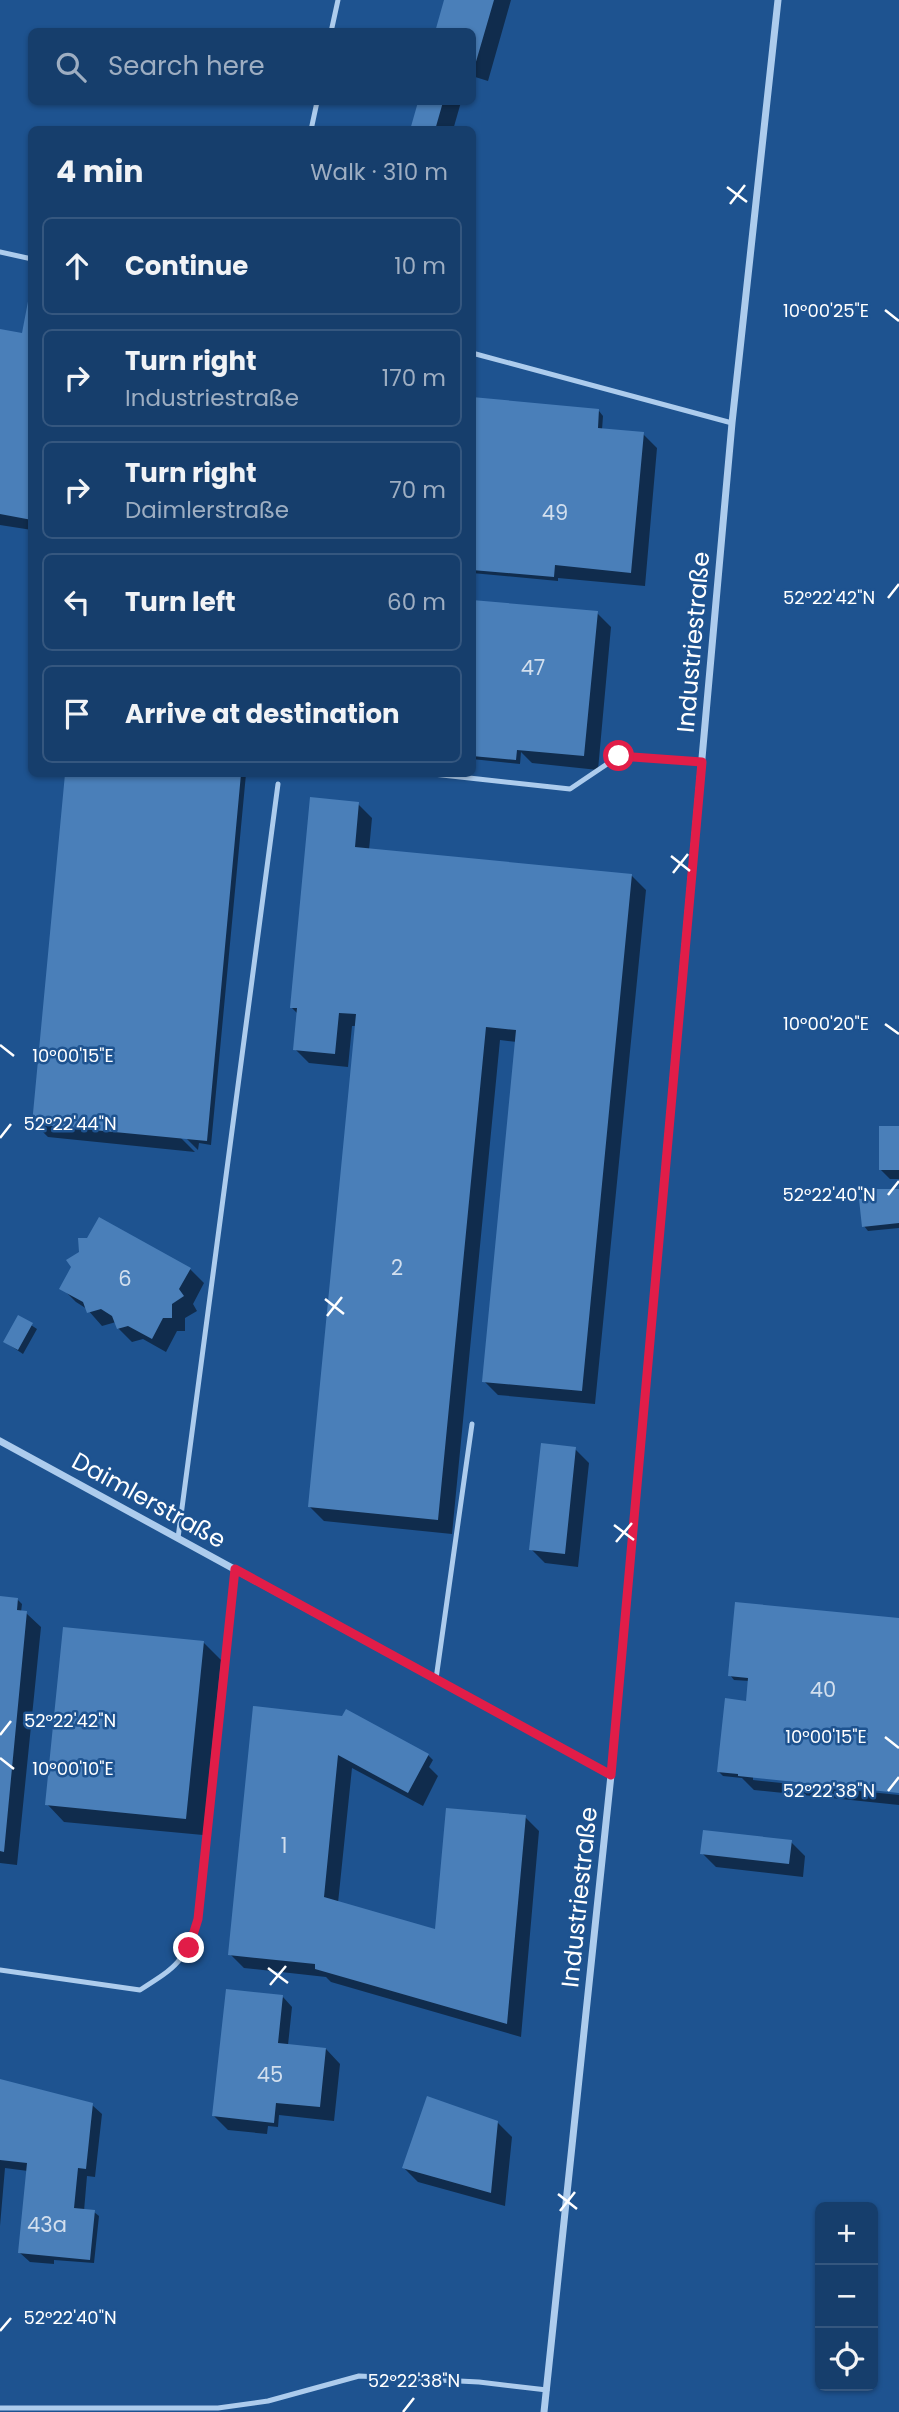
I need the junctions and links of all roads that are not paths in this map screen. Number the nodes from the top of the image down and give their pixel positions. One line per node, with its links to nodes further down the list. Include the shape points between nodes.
1 (338, 0): 3 (lane)
2 (778, 0): 9 (street, Industriestraße)
3 (332, 28)
4 (316, 105): 5 (lane)
5 (312, 126)
6 (0, 252): 7 (lane)
7 (28, 258)
8 (476, 354): 9 (lane)
9 (732, 423): 10 (street, Industriestraße)
10 (702, 762): 11 (lane, via 619,756 570,789); 18 (street, Industriestraße)
11 (460, 777)
12 (278, 784): 15 (lane)
13 (472, 1424): 17 (lane)
14 (0, 1441): 15 (street, Daimlerstraße)
15 (178, 1538): 16 (street, Daimlerstraße)
16 (235, 1569): 17 (street, Daimlerstraße); 19 (lane, via 198,1919 189,1948 177,1965 141,1990)
17 (436, 1679): 18 (street, Daimlerstraße)
18 (611, 1775): 20 (street, Industriestraße)
19 (0, 1970)
20 (547, 2390): 21 (lane, via 359,2376 268,2401 218,2408); 22 (street, Industriestraße)
21 (0, 2408)
22 (544, 2412)

